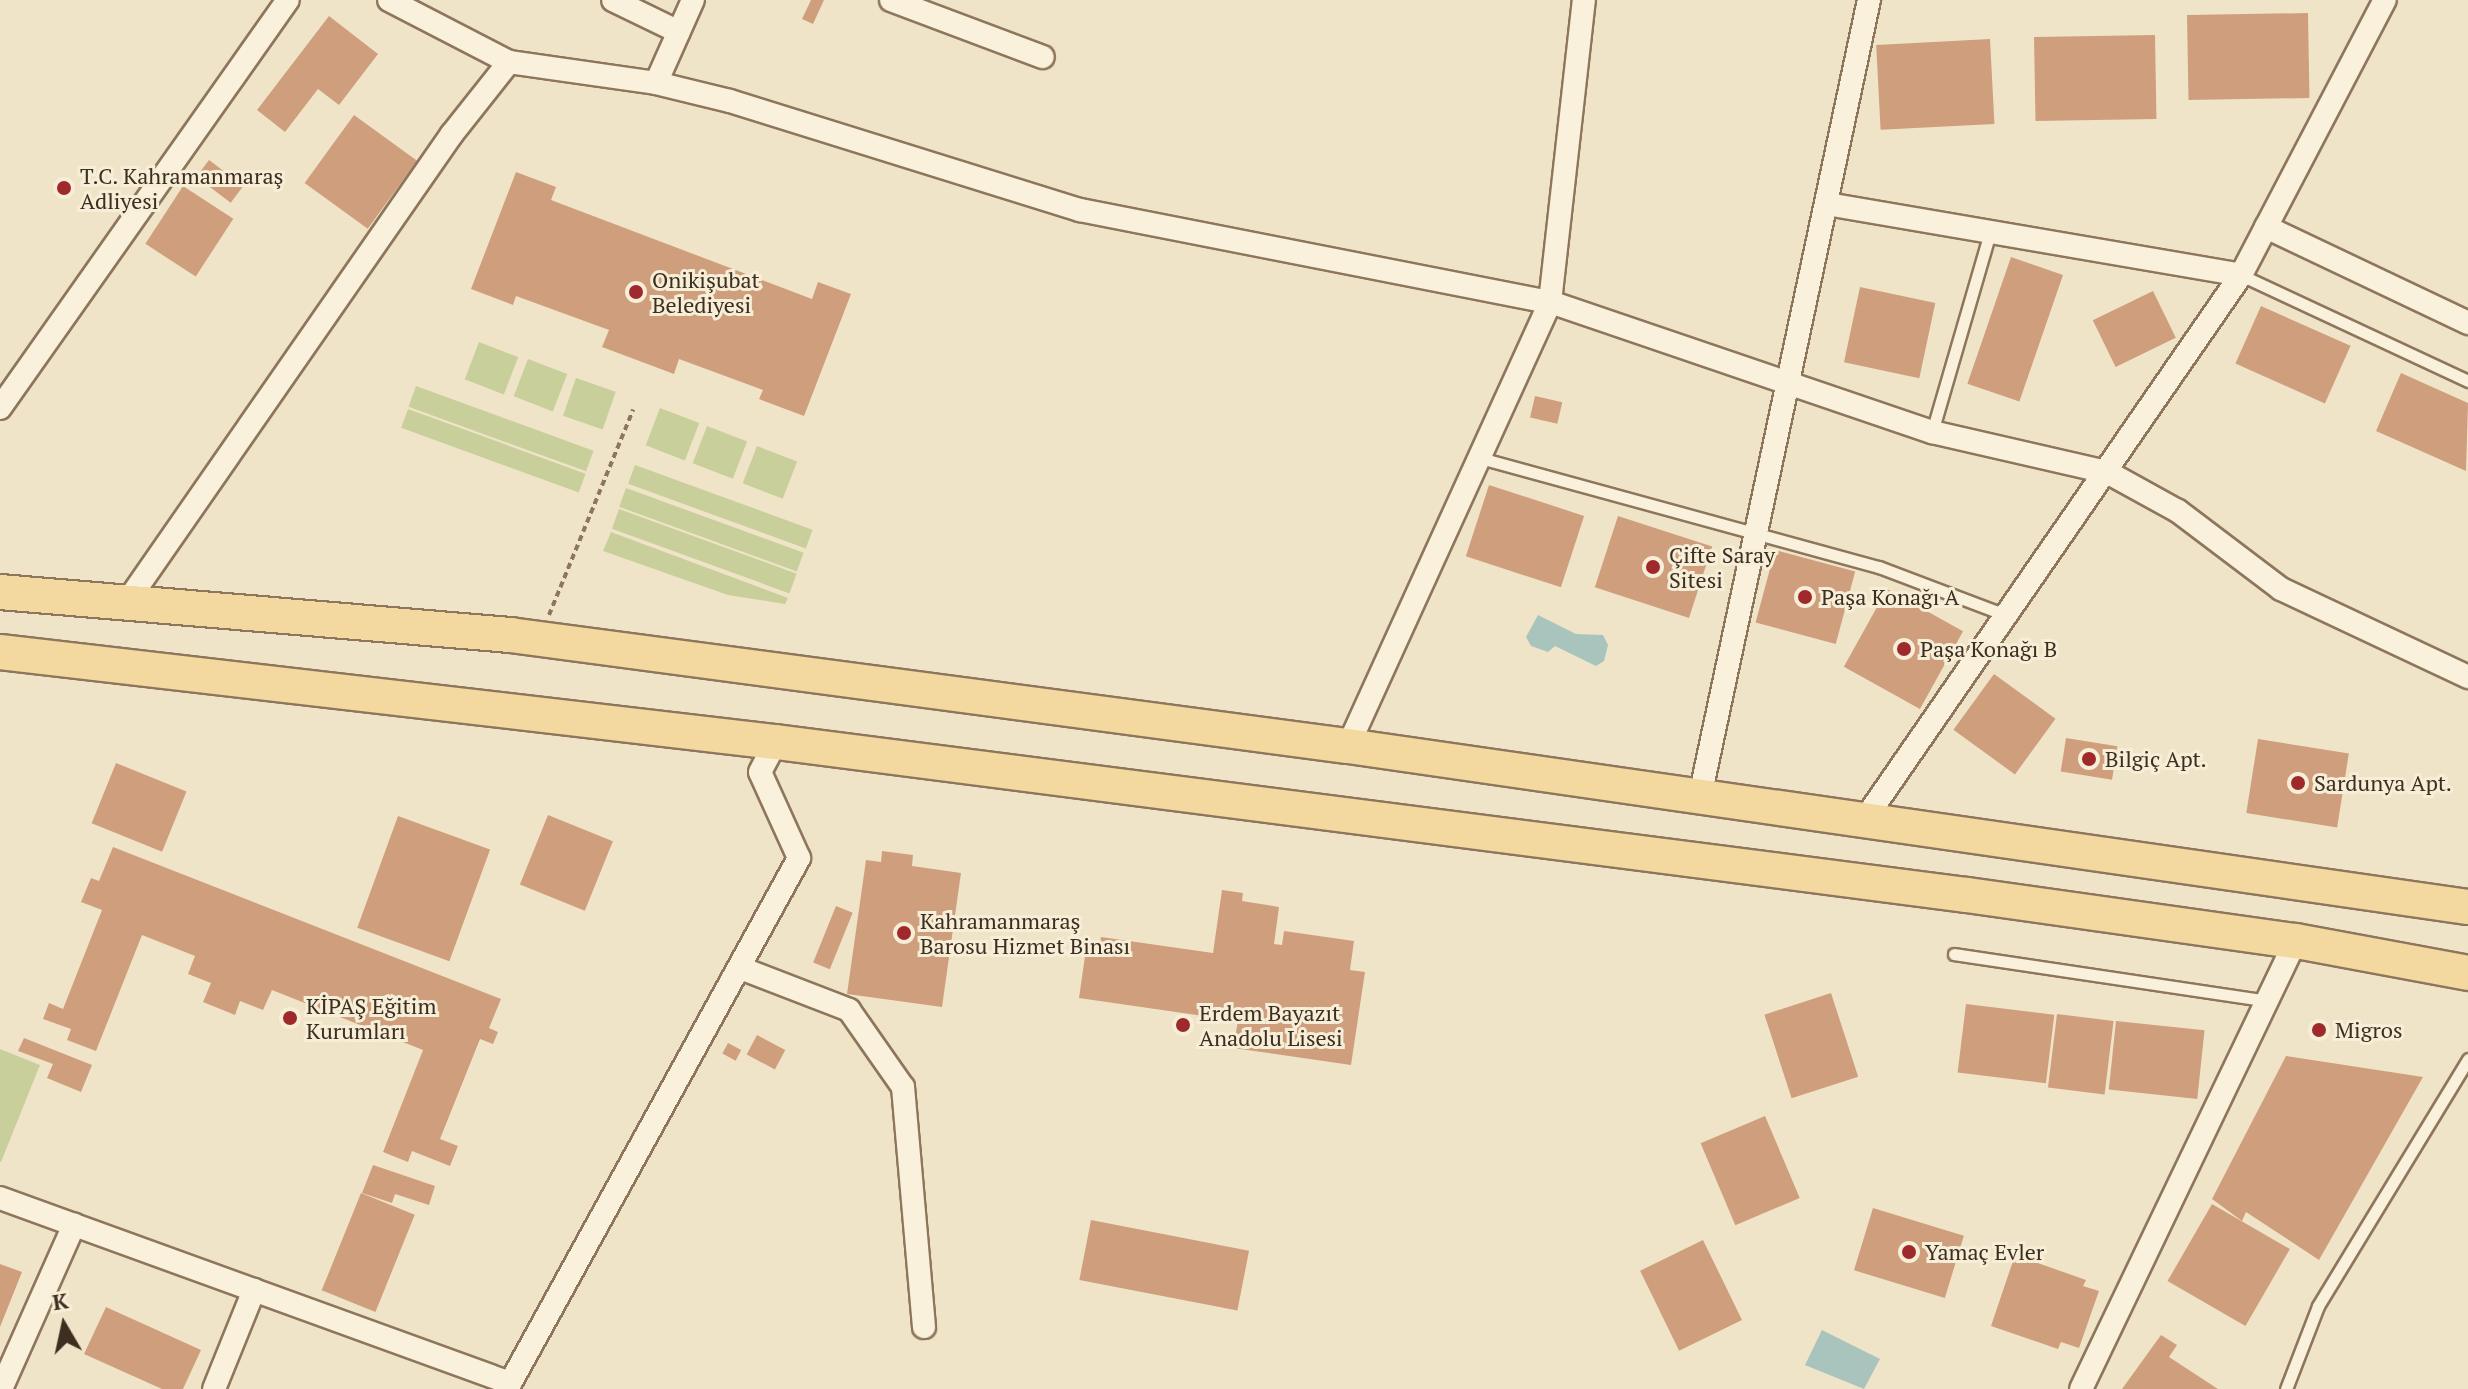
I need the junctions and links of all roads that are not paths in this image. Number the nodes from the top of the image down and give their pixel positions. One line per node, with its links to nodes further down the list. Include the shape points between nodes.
1 (288, 0): 21 (street)
2 (389, 0): 11 (street)
3 (613, 0): 9 (street)
4 (693, 0): 9 (street)
5 (891, 0): 10 (street)
6 (1584, 0): 17 (street)
7 (1869, 0): 13 (street)
8 (2385, 0): 14 (street)
9 (679, 32): 12 (street)
10 (1043, 57)
11 (509, 62): 12 (street); 27 (street)
12 (656, 83): 17 (street, via 1080,210)
13 (1827, 204): 15 (street); 20 (street)
14 (2266, 227): 16 (street); 18 (street)
15 (1990, 232): 16 (street); 22 (lane)
16 (2241, 275): 19 (lane); 24 (street)
17 (1550, 302): 20 (street); 23 (street)
18 (2468, 323)
19 (2468, 381)
20 (1790, 386): 22 (street); 25 (street)
21 (0, 408)
22 (1932, 432): 24 (street)
23 (1480, 458): 25 (lane); 32 (street)
24 (2107, 472): 28 (street); 30 (street, via 2178,511 2281,589)
25 (1756, 537): 28 (lane, via 1879,567); 33 (street)
26 (0, 592): 27 (main road)
27 (129, 599): 32 (main road, via 540,639)
28 (2009, 617): 34 (street)
29 (0, 652): 31 (main road)
30 (2468, 677)
31 (776, 742): 36 (main road); 38 (street, via 760,772 799,858)
32 (1348, 746): 33 (main road)
33 (1699, 801): 34 (main road)
34 (1865, 819): 35 (main road)
35 (2468, 907)
36 (2296, 941): 39 (main road); 40 (street)
37 (1954, 954): 40 (lane)
38 (743, 969): 45 (street, via 849,1010 903,1087); 46 (street)
39 (2468, 973)
40 (2267, 1001): 49 (street)
41 (2468, 1059): 50 (lane, via 2318,1306)
42 (0, 1198): 43 (street)
43 (74, 1225): 44 (street); 47 (street)
44 (254, 1290): 46 (street); 48 (street)
45 (924, 1327)
46 (509, 1386)
47 (1, 1389)
48 (214, 1389)
49 (2081, 1389)
50 (2286, 1389)

